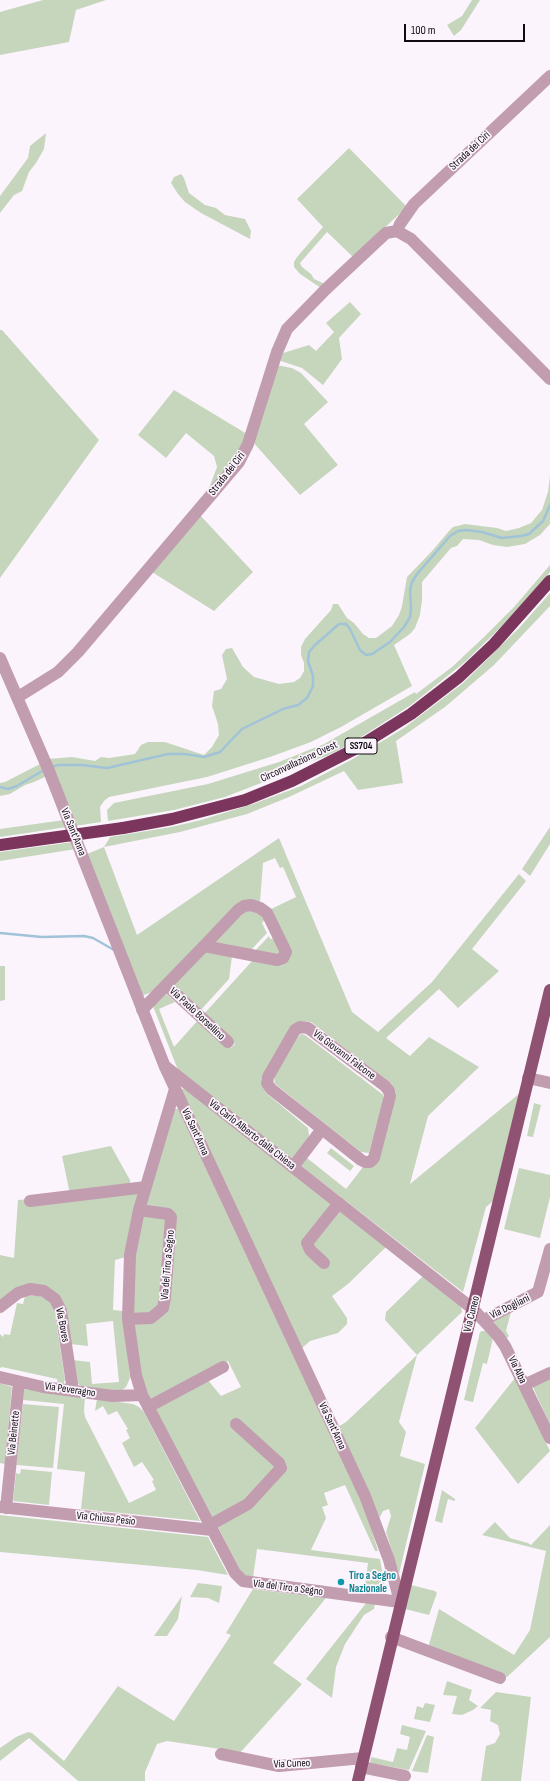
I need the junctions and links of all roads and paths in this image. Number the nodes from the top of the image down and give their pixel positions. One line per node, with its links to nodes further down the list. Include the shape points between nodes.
1 (550, 76): 2 (street, Strada dei Ciri, via 414,204)
2 (397, 231): 3 (street, via 411,239); 6 (street, Strada dei Ciri, via 383,235 292,323 280,346 248,444 239,462 82,649 58,672)
3 (550, 379)
4 (550, 581): 7 (highway, Circonvallazione Ovest / SS704, bridge, via 494,644 459,677 411,714 355,749 292,781 245,800 172,819)
5 (0, 658): 6 (street, Via Sant'Anna)
6 (18, 697): 11 (street, Via Sant'Anna)
7 (0, 845)
8 (204, 946): 8 (street, Via Paolo Borsellino, via 277,960 283,958 286,952 267,913 254,906 244,906 238,910); 9 (street, Via Paolo Borsellino)
9 (166, 985): 11 (street, Via Paolo Borsellino); 12 (street, Via Paolo Borsellino)
10 (550, 990): 14 (main road, Via Cuneo)
11 (142, 1010): 13 (street, Via Sant'Anna)
12 (228, 1042)
13 (165, 1067): 16 (street, Via Sant'Anna); 18 (street, Via Carlo Alberto dalla Chiesa)
14 (528, 1078): 15 (street); 26 (main road, Via Cuneo)
15 (550, 1083)
16 (175, 1089): 19 (street, Via del Tiro a Segno); 41 (street, Via Sant'Anna, via 364,1496 387,1555)
17 (322, 1129): 17 (street, Via Giovanni Falcone, via 363,1162 370,1162 374,1158 390,1093 385,1086 308,1028 301,1026 295,1030 267,1083 270,1090); 18 (street)
18 (293, 1167): 21 (street, Via Carlo Alberto dalla Chiesa)
19 (146, 1187): 20 (street); 22 (street, Via del Tiro a Segno)
20 (30, 1201)
21 (339, 1203): 24 (street, via 307,1242 308,1248); 26 (street, Via Carlo Alberto dalla Chiesa)
22 (139, 1210): 27 (street, Via del Tiro a Segno, via 130,1255); 27 (street, Via del Tiro a Segno, via 168,1214 172,1217 165,1298 163,1308 151,1318)
23 (550, 1249): 28 (street, Via Dogliani, via 538,1292)
24 (324, 1263)
25 (0, 1307): 34 (street, Via Boves, via 18,1293 30,1289 44,1291 55,1299 61,1311)
26 (473, 1308): 28 (street, Via Alba); 41 (main road, Via Cuneo)
27 (128, 1319): 35 (street, Via del Tiro a Segno, via 136,1376)
28 (484, 1320): 33 (street, Via Alba, via 505,1346)
29 (223, 1367): 36 (street)
30 (550, 1373): 33 (street)
31 (0, 1377): 32 (street, Via Peveragno)
32 (19, 1382): 34 (street, Via Peveragno); 39 (street, Via Beinette)
33 (524, 1385): 38 (street, Via Alba)
34 (72, 1391): 35 (street, Via Peveragno, via 118,1397)
35 (142, 1395): 36 (street, Via del Tiro a Segno)
36 (148, 1407): 40 (street, Via del Tiro a Segno)
37 (236, 1424): 40 (street, via 279,1463 281,1468 248,1504)
38 (550, 1438)
39 (3, 1508): 40 (street, Via Chiusa Pesio)
40 (211, 1527): 41 (street, Via del Tiro a Segno, via 235,1574 246,1583)
41 (400, 1602): 42 (main road, Via Cuneo)
42 (392, 1637): 43 (street); 45 (main road, Via Cuneo)
43 (500, 1678)
44 (222, 1754): 45 (street, Via Cuneo, via 279,1766)
45 (362, 1763): 46 (street); 47 (main road, Via Cuneo)
46 (405, 1776)
47 (358, 1781)

